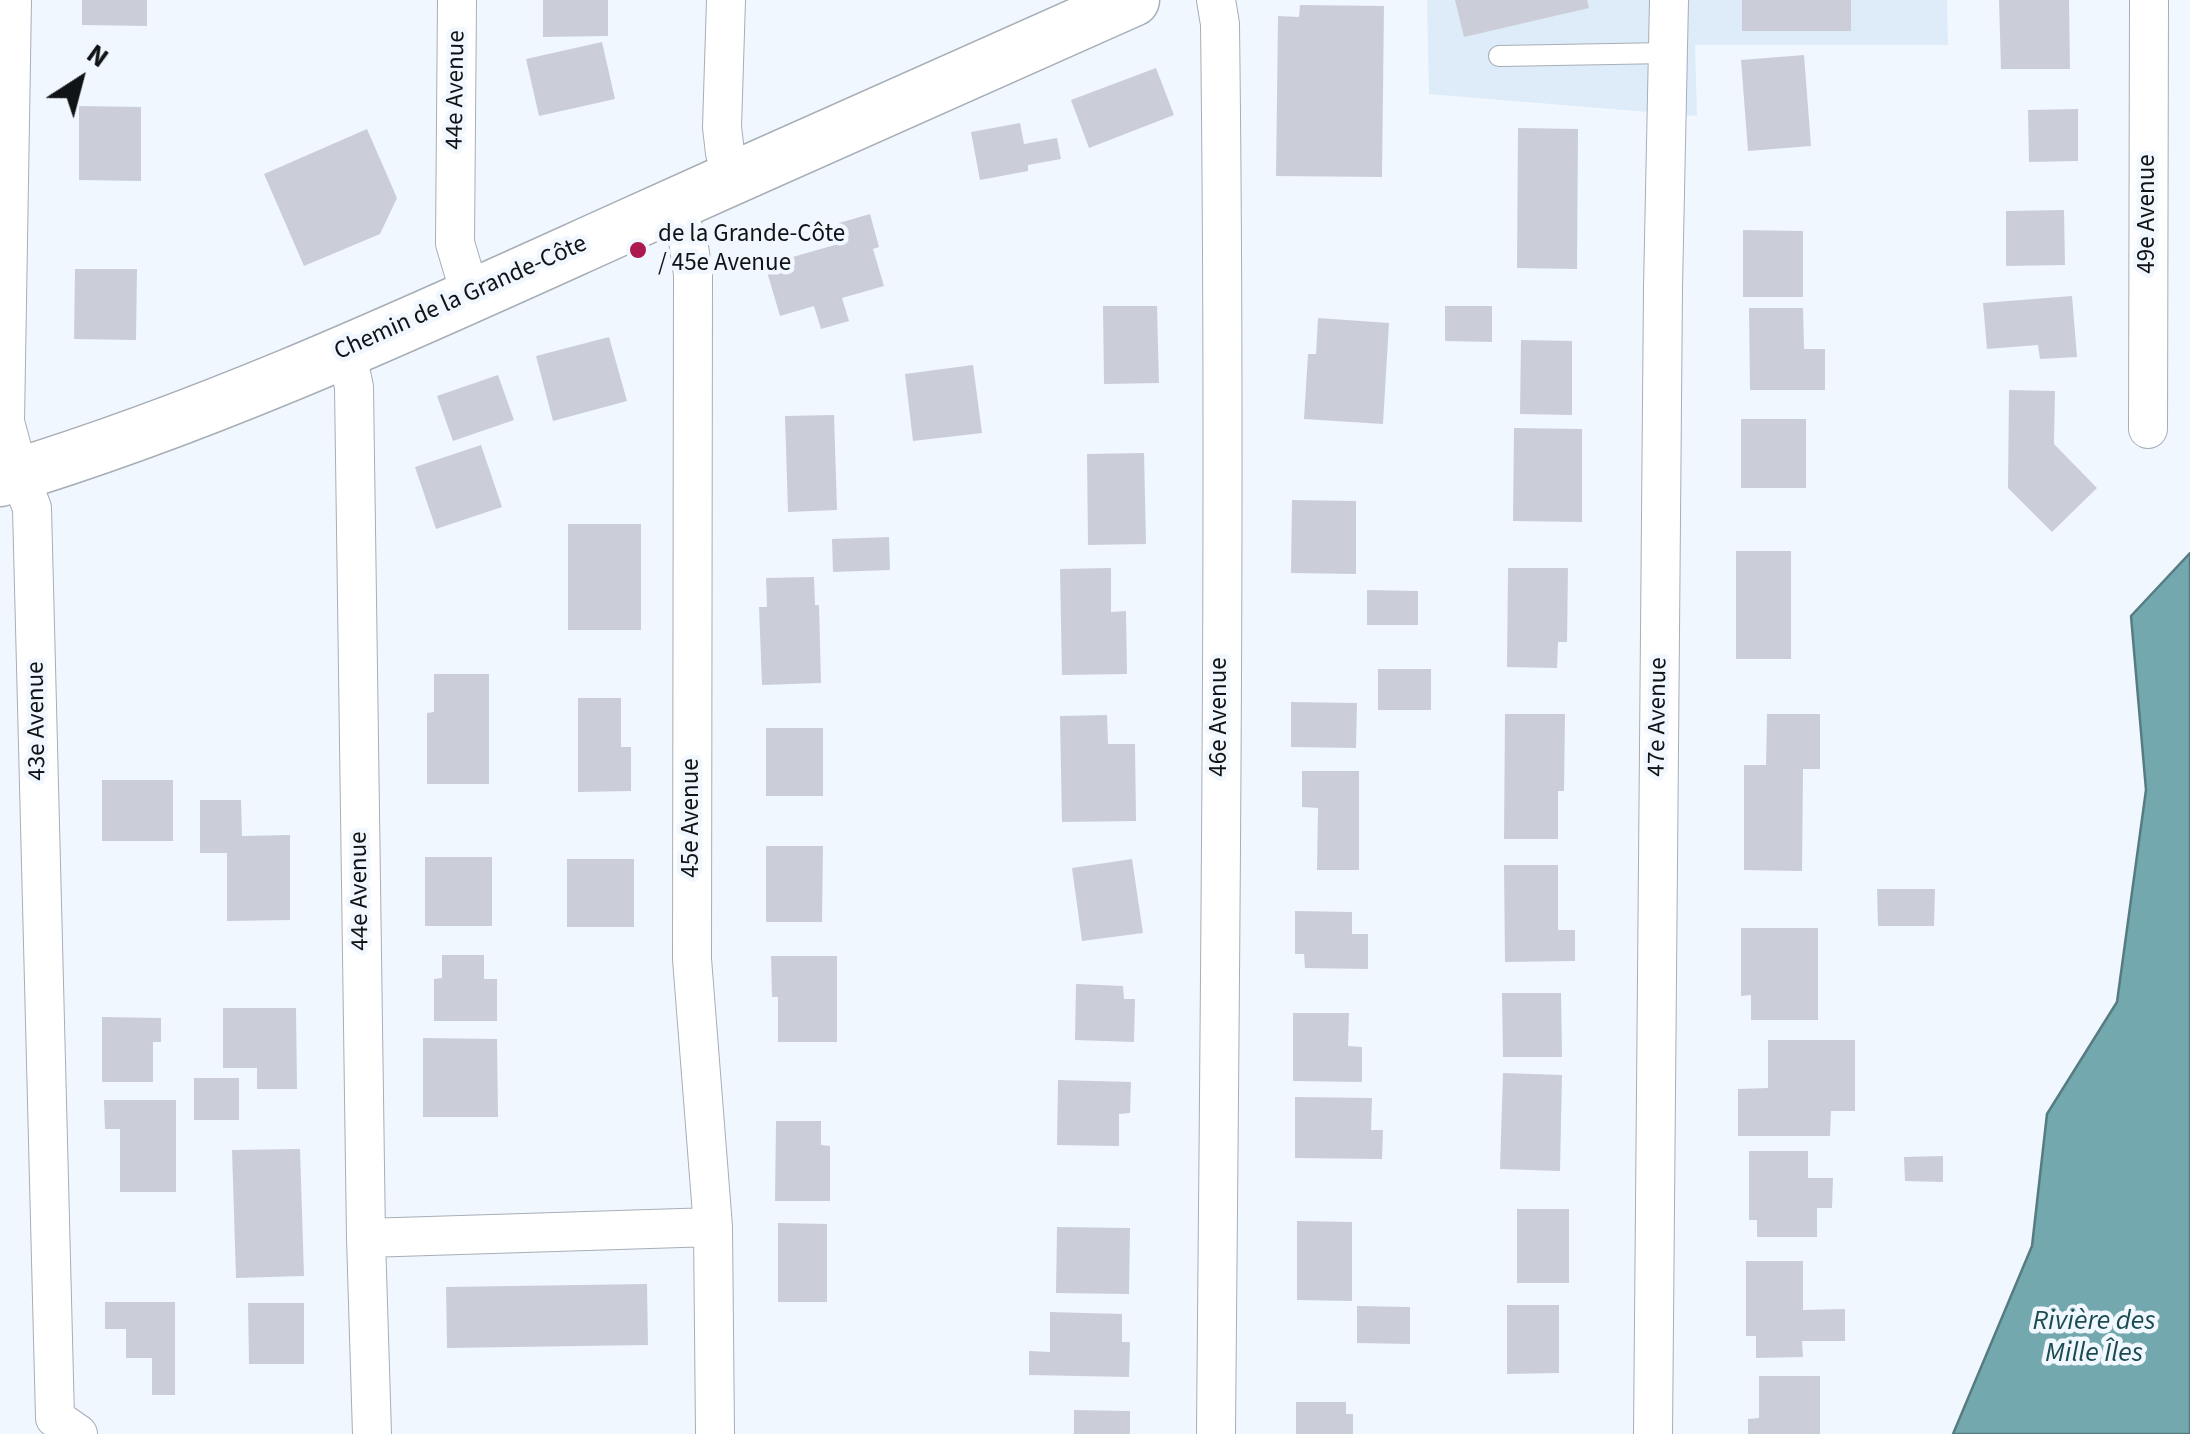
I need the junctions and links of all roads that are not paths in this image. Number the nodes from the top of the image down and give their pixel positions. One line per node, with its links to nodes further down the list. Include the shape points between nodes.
1 (12, 0): 15 (street, 43e Avenue, via 5,422)
2 (457, 0): 12 (street, 44e Avenue, via 455,243)
3 (726, 0): 10 (street, via 722,127)
4 (1133, 0): 10 (main road, Chemin de la Grande-Côte)
5 (1216, 0): 21 (street, 46e Avenue, via 1222,707)
6 (1670, 0): 8 (street, 47e Avenue)
7 (2149, 0): 14 (street, 49e Avenue)
8 (1668, 54): 9 (lane); 22 (street, 47e Avenue)
9 (1499, 56)
10 (734, 178): 11 (main road, Chemin de la Grande-Côte)
11 (673, 206): 12 (main road, Chemin de la Grande-Côte); 16 (street, 45e Avenue, via 693,274 692,959)
12 (471, 297): 13 (main road, Chemin de la Grande-Côte)
13 (346, 350): 15 (main road, Chemin de la Grande-Côte, via 206,410); 17 (street, 44e Avenue, via 354,387)
14 (2148, 429)
15 (10, 477): 18 (street, 43e Avenue, via 32,508 55,1418)
16 (713, 1227): 17 (street); 20 (street, 45e Avenue)
17 (366, 1238): 19 (street, 44e Avenue)
18 (78, 1434)
19 (372, 1434)
20 (716, 1434)
21 (1216, 1434)
22 (1653, 1434)

